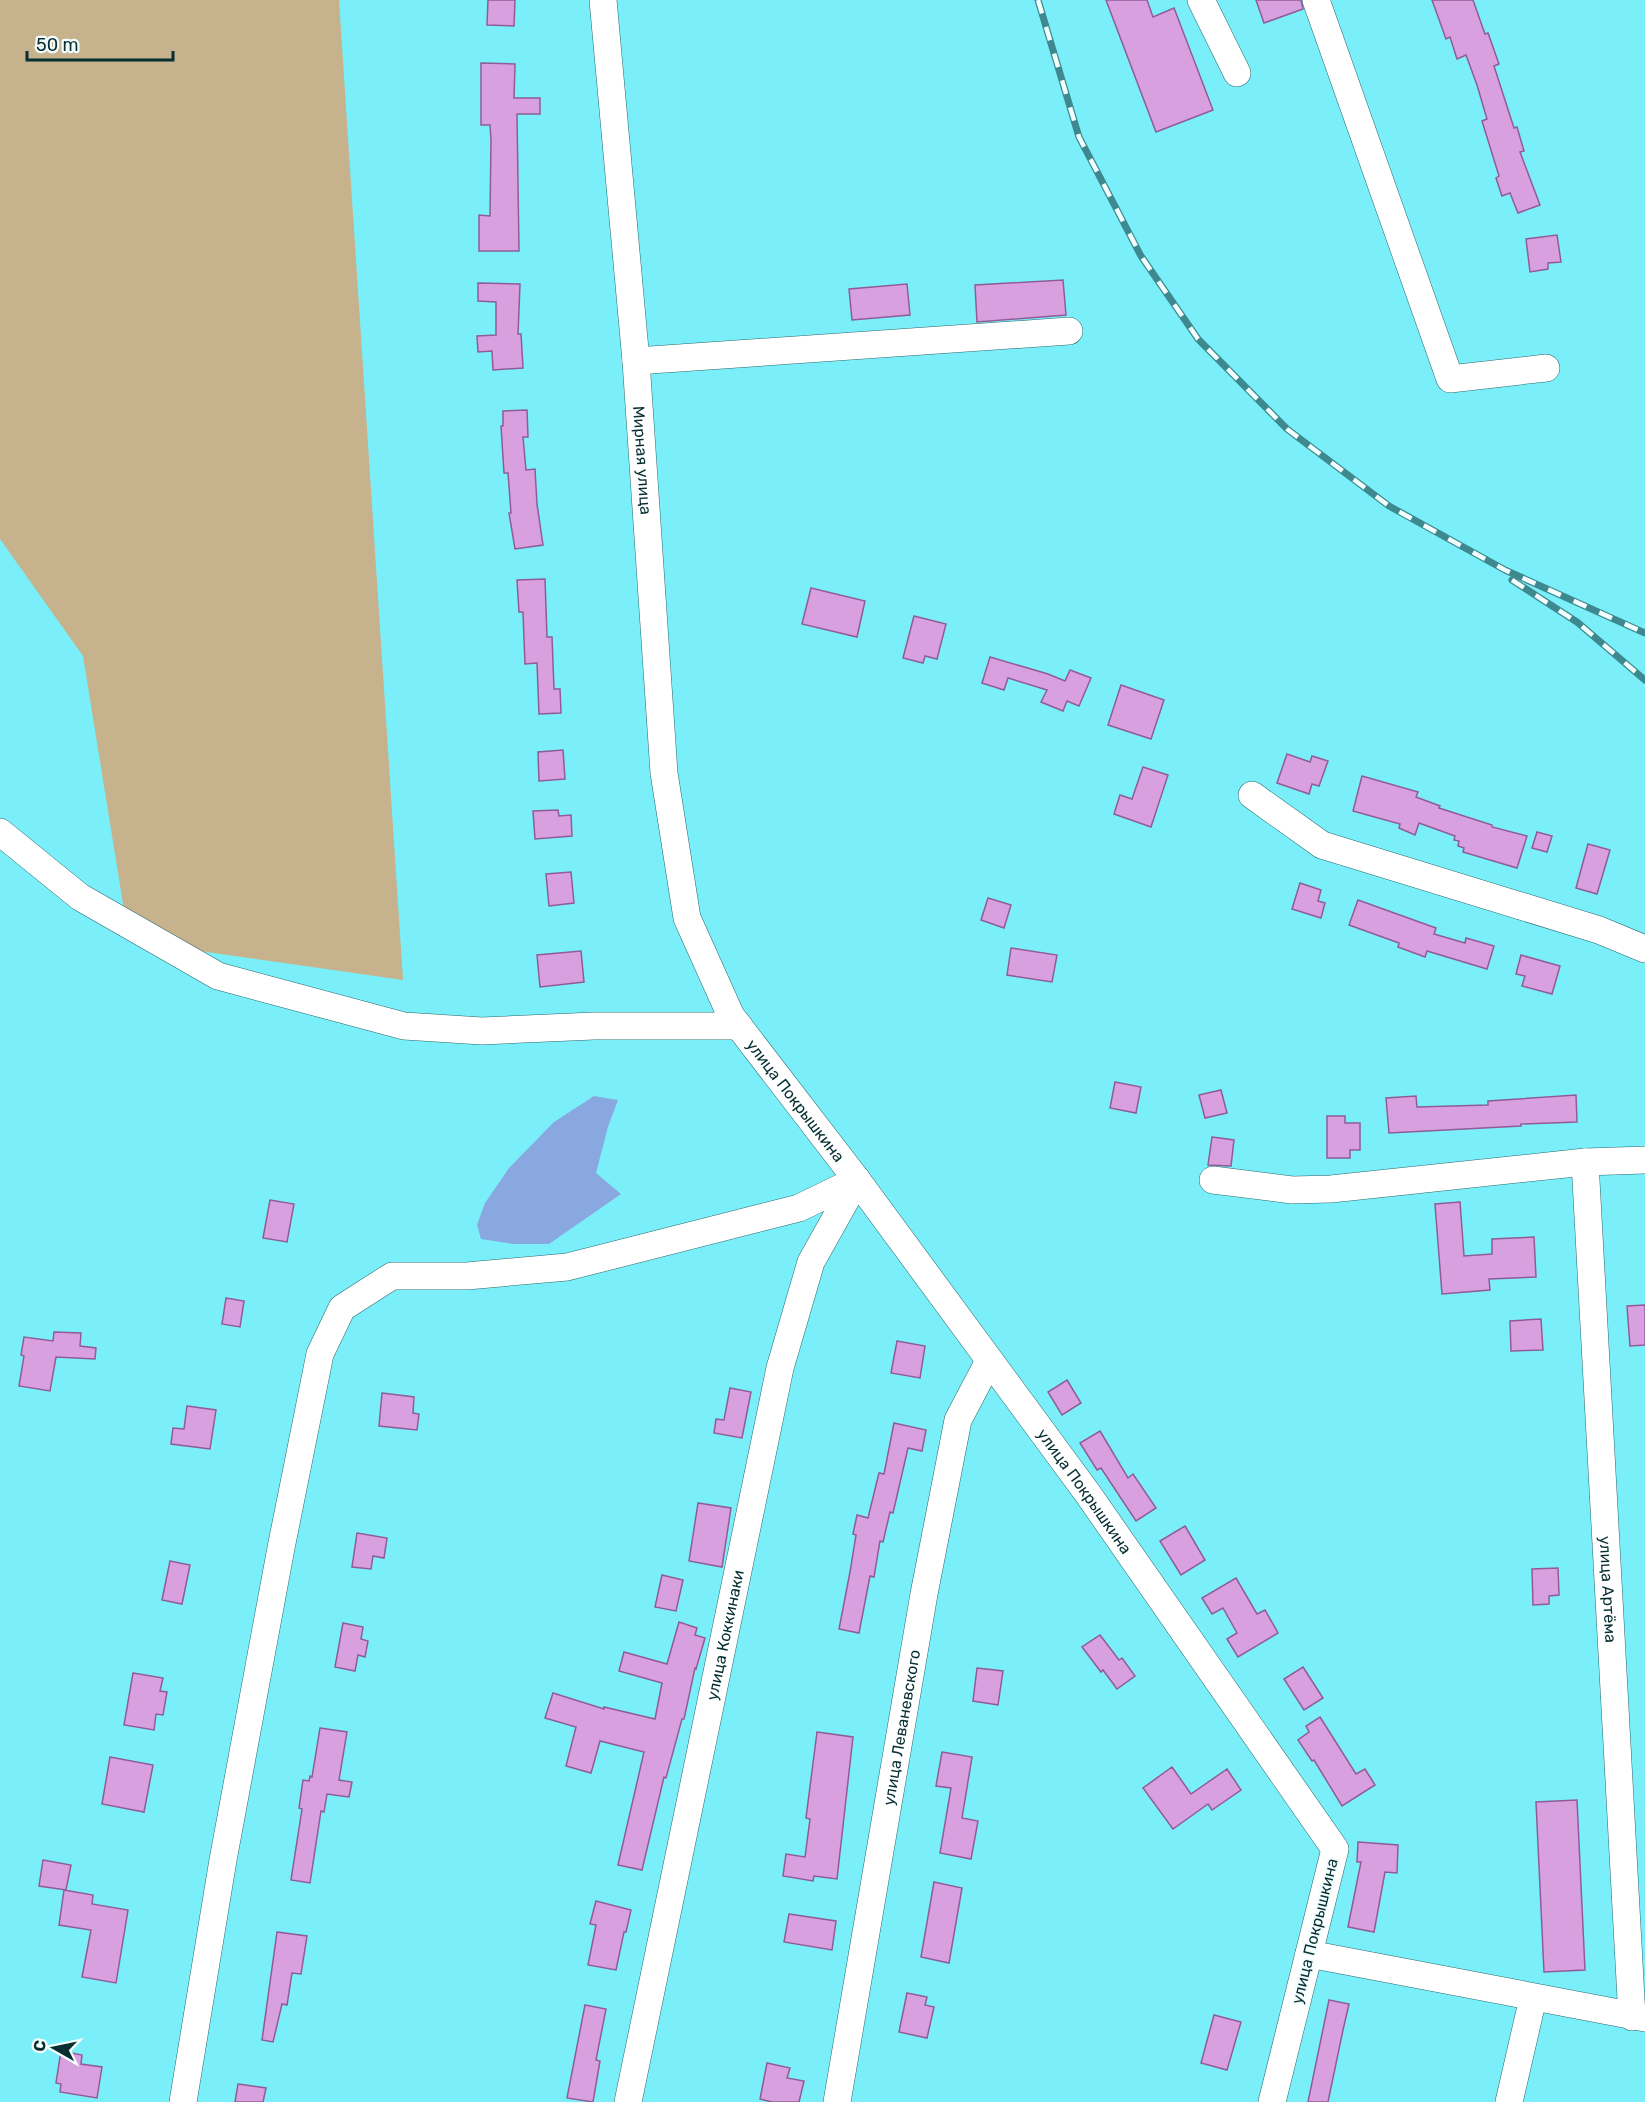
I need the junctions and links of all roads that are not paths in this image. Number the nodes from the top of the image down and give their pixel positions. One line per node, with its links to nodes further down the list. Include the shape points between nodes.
1 (603, 0): 6 (street, Мирная улица)
2 (1201, 0): 4 (street)
3 (1316, 0): 7 (street, via 1450,379)
4 (1237, 73)
5 (1069, 331): 6 (street)
6 (636, 361): 10 (street, Мирная улица, via 664,773)
7 (1546, 368)
8 (1252, 795): 11 (street, via 1322,845 1599,930)
9 (0, 832): 12 (street, via 80,897 218,976 404,1026 482,1031)
10 (687, 918): 12 (street, улица Покрышкина)
11 (1645, 949)
12 (739, 1026): 15 (street, улица Покрышкина)
13 (1645, 1160): 14 (street)
14 (1585, 1162): 16 (street, via 1331,1189 1292,1190); 20 (street, улица Артёма)
15 (857, 1180): 17 (street, улица Покрышкина); 21 (street, via 799,1208 567,1267 466,1276 392,1276 342,1308 320,1354 281,1548); 22 (street, улица Коккинаки, via 811,1262 780,1368)
16 (1213, 1180)
17 (989, 1361): 18 (street, улица Покрышкина, via 1095,1504 1335,1849); 23 (street, улица Леваневского, via 958,1420)
18 (1309, 1954): 19 (street); 24 (street, улица Покрышкина)
19 (1533, 1998): 20 (street); 25 (street)
20 (1638, 2018)
21 (183, 2102)
22 (628, 2102)
23 (837, 2102)
24 (1272, 2102)
25 (1509, 2102)

